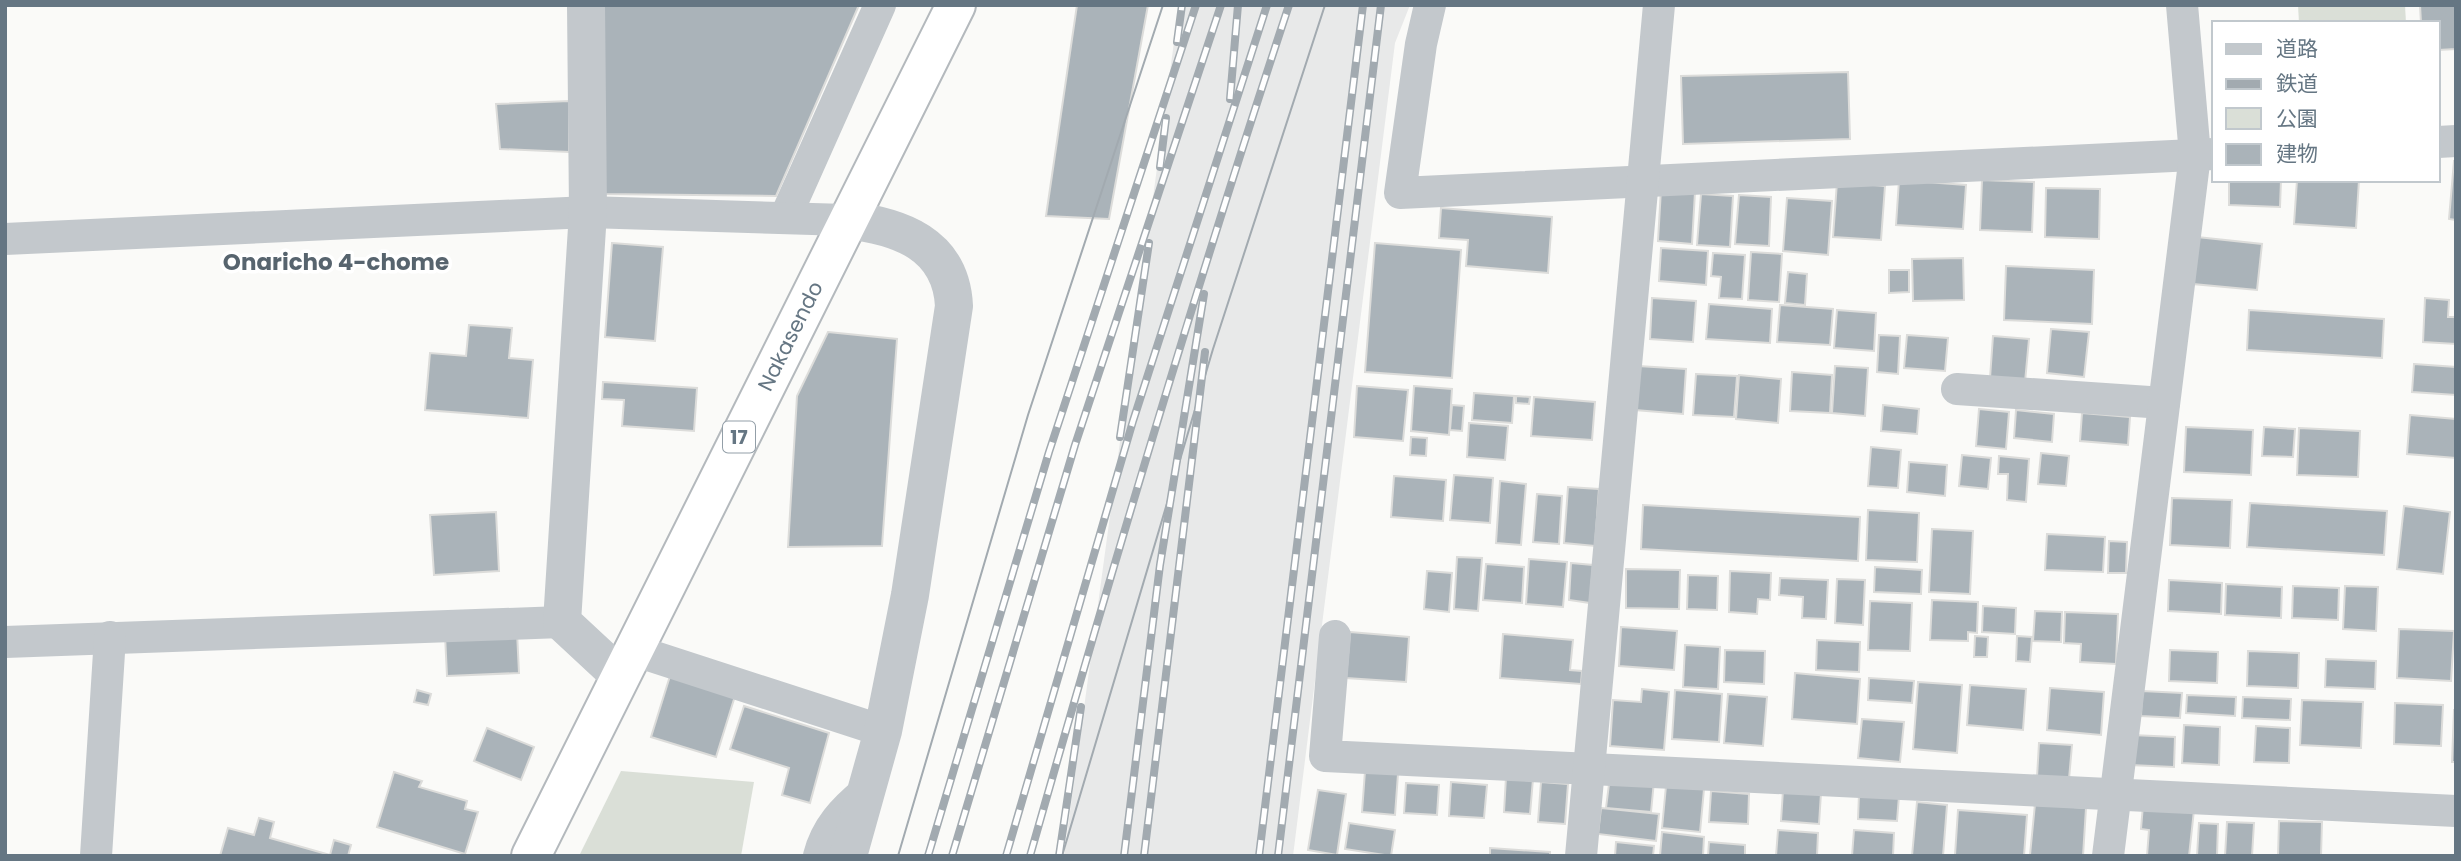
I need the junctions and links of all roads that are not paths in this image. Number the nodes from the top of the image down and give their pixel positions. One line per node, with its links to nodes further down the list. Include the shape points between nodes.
1 (586, 5): 9 (street)
2 (880, 5): 10 (street)
3 (956, 5): 11 (highway, Nakasendo / 17)
4 (1430, 5): 8 (street, via 1400,193)
5 (1659, 5): 8 (street)
6 (2182, 5): 7 (street)
7 (2204, 155): 8 (street); 14 (street)
8 (1643, 179): 21 (street)
9 (588, 212): 10 (street); 12 (street); 15 (street)
10 (785, 218): 11 (street)
11 (846, 220): 19 (highway, Nakasendo / 17); 20 (street, via 883,224 910,236 939,259 953,288 910,594)
12 (5, 239)
13 (1957, 389): 14 (street)
14 (2164, 402): 23 (street)
15 (562, 622): 17 (street); 19 (street)
16 (1335, 636): 21 (street, via 1325,756)
17 (110, 637): 18 (street); 25 (street)
18 (5, 642)
19 (626, 662): 20 (street); 26 (highway, Nakasendo / 17)
20 (883, 731): 22 (street)
21 (1590, 769): 23 (street); 29 (street)
22 (865, 792): 27 (street, via 842,811); 28 (street)
23 (2115, 793): 24 (street); 30 (street)
24 (2456, 811)
25 (96, 856)
26 (531, 856)
27 (819, 856)
28 (849, 856)
29 (1581, 856)
30 (2109, 856)

